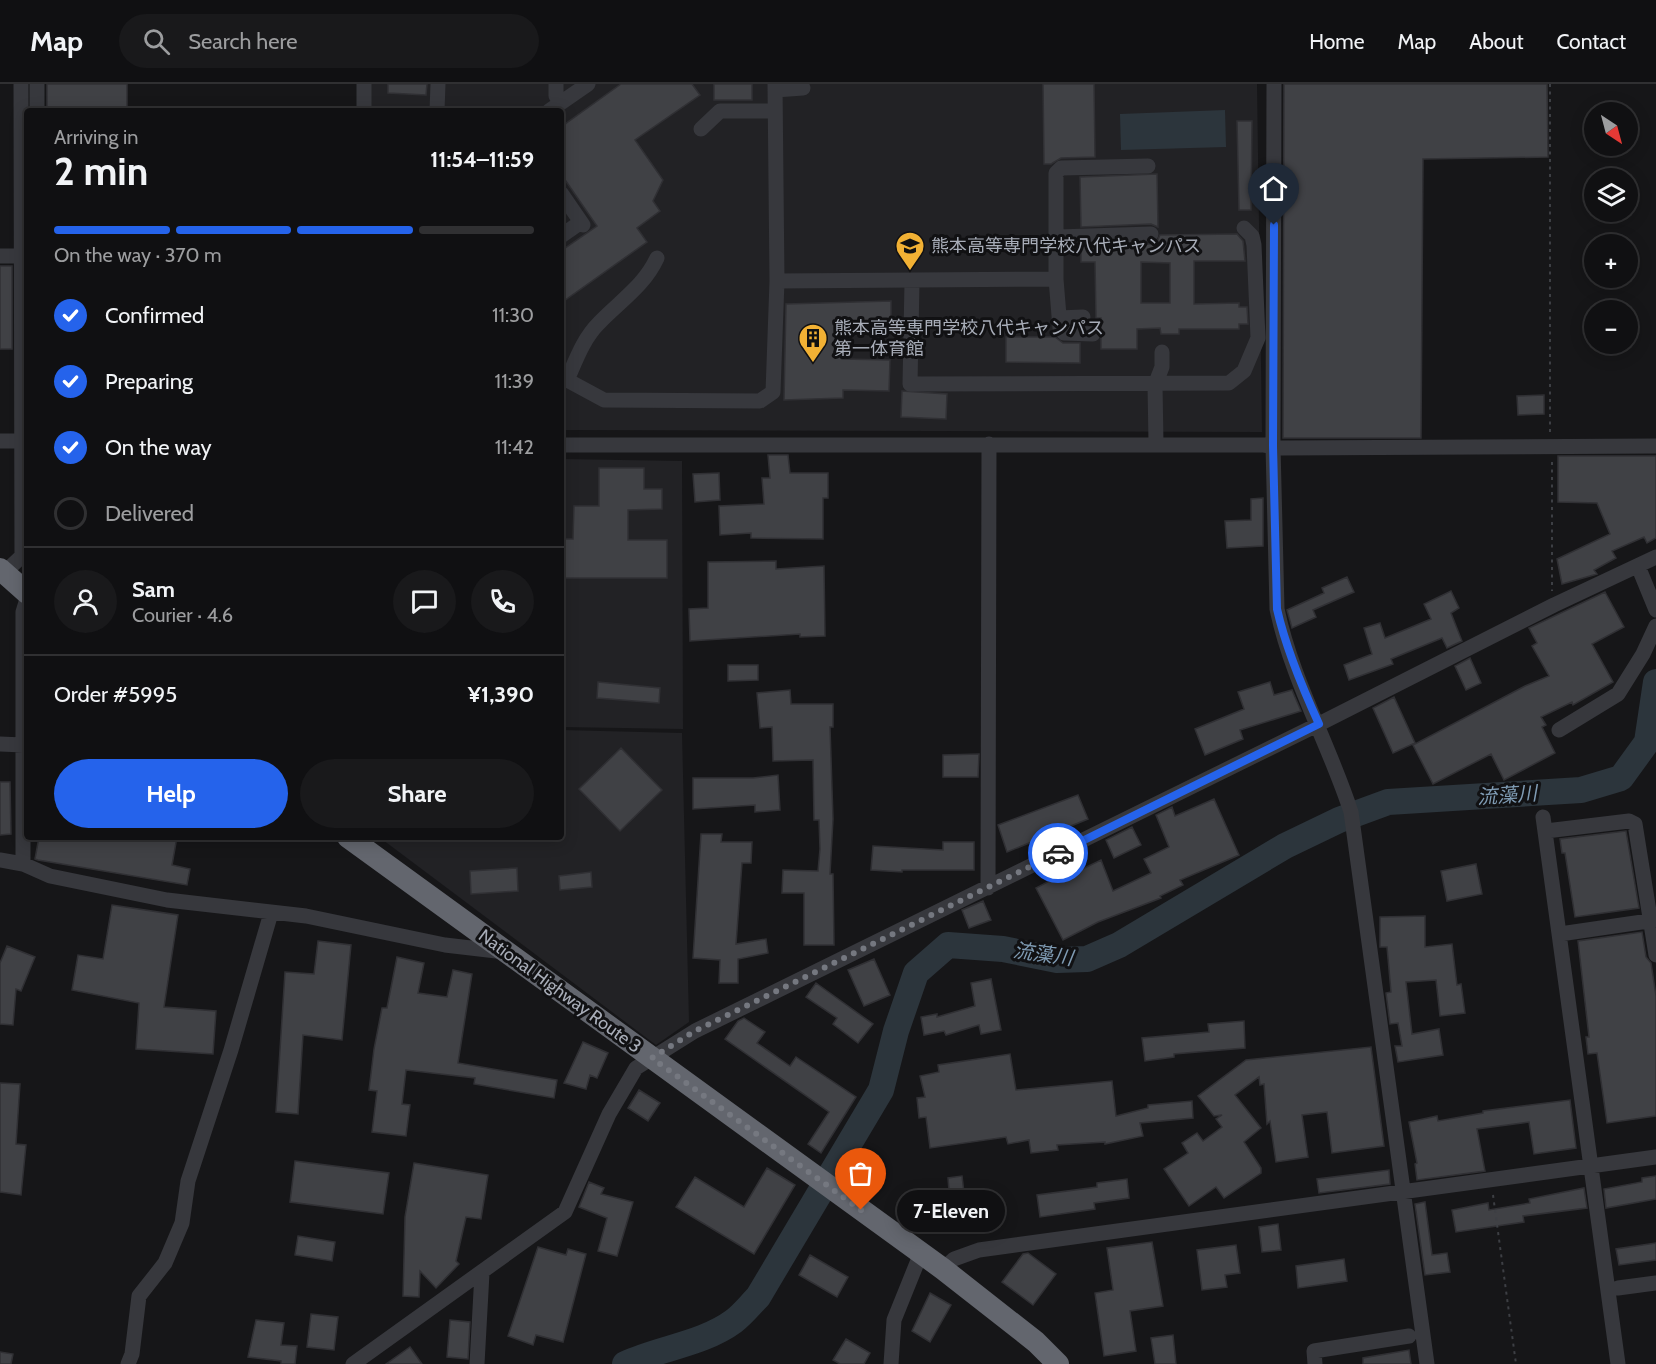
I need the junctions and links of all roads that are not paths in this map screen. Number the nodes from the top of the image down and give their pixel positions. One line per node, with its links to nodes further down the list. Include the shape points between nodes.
1 (21, 84): 18 (street)
2 (37, 84): 11 (street)
3 (364, 84): 12 (street)
4 (438, 84): 13 (street)
5 (556, 84): 10 (street)
6 (588, 84): 10 (street)
7 (1274, 84): 41 (street)
8 (775, 87): 9 (street); 14 (street)
9 (803, 88)
10 (555, 107)
11 (37, 108)
12 (364, 108)
13 (438, 108)
14 (775, 111): 15 (street, via 720,111); 27 (street)
15 (700, 129)
16 (1148, 166): 22 (street, via 1061,168 1056,173)
17 (564, 196): 20 (street, via 582,223)
18 (24, 225): 24 (street)
19 (1244, 228): 35 (street, via 1254,245 1258,338 1244,371 1229,383)
20 (564, 234)
21 (1151, 234): 22 (street)
22 (1058, 237): 26 (street)
23 (0, 256): 24 (street)
24 (22, 256): 29 (street)
25 (657, 258): 34 (street, via 623,303 597,324 584,341)
26 (1056, 279): 28 (street); 31 (street)
27 (777, 281): 28 (street); 34 (street, via 773,392 760,401 604,400)
28 (912, 282): 35 (street, via 910,384)
29 (24, 292)
30 (1083, 317): 31 (street)
31 (1059, 318): 32 (street, via 1064,333)
32 (1093, 334)
33 (1162, 352): 35 (street, via 1162,367)
34 (564, 380)
35 (1155, 385): 38 (street)
36 (0, 441): 37 (street)
37 (24, 441)
38 (1156, 443): 39 (street); 41 (street)
39 (989, 444): 40 (street); 60 (street)
40 (564, 445)
41 (1273, 446): 42 (street); 51 (street, via 1277,609)
42 (1656, 446)
43 (24, 555): 46 (street)
44 (1656, 557): 45 (street)
45 (1638, 566): 49 (street); 51 (street)
46 (2, 571): 47 (highway)
47 (24, 590)
48 (24, 609): 54 (street)
49 (1656, 610)
50 (1656, 626): 52 (street, via 1618,693)
51 (1319, 724): 60 (street); 69 (street, via 1351,812 1358,848)
52 (1559, 730)
53 (0, 744): 54 (street)
54 (23, 745): 59 (street)
55 (352, 840): 64 (highway, National Highway Route 3)
56 (1656, 848): 57 (street)
57 (1640, 850): 62 (street); 63 (street, via 1635,824 1629,821 1545,824)
58 (0, 860): 59 (street)
59 (23, 864): 61 (street, via 50,876 167,900)
60 (988, 888): 66 (street, via 695,1031)
61 (271, 913): 64 (street, via 306,916 445,945); 76 (street, via 188,1181 182,1223 165,1263 139,1296)
62 (1653, 920): 63 (street); 65 (street)
63 (1560, 934): 68 (street)
64 (508, 952): 66 (highway, National Highway Route 3)
65 (1656, 955)
66 (652, 1058): 70 (highway, National Highway Route 3); 72 (street, via 636,1068 609,1114 565,1212)
67 (1656, 1157): 68 (street)
68 (1592, 1166): 69 (street); 83 (street)
69 (1405, 1192): 71 (street, via 979,1250 954,1259); 82 (street)
70 (921, 1253): 71 (highway, National Highway Route 3); 79 (street, via 894,1320)
71 (943, 1269): 80 (highway, National Highway Route 3)
72 (482, 1273): 77 (street); 78 (street)
73 (1656, 1283): 74 (street)
74 (1618, 1288)
75 (1408, 1336): 81 (street, via 1314,1351)
76 (128, 1364)
77 (353, 1364)
78 (477, 1364)
79 (891, 1364)
80 (1058, 1364)
81 (1315, 1364)
82 (1427, 1364)
83 (1618, 1364)

